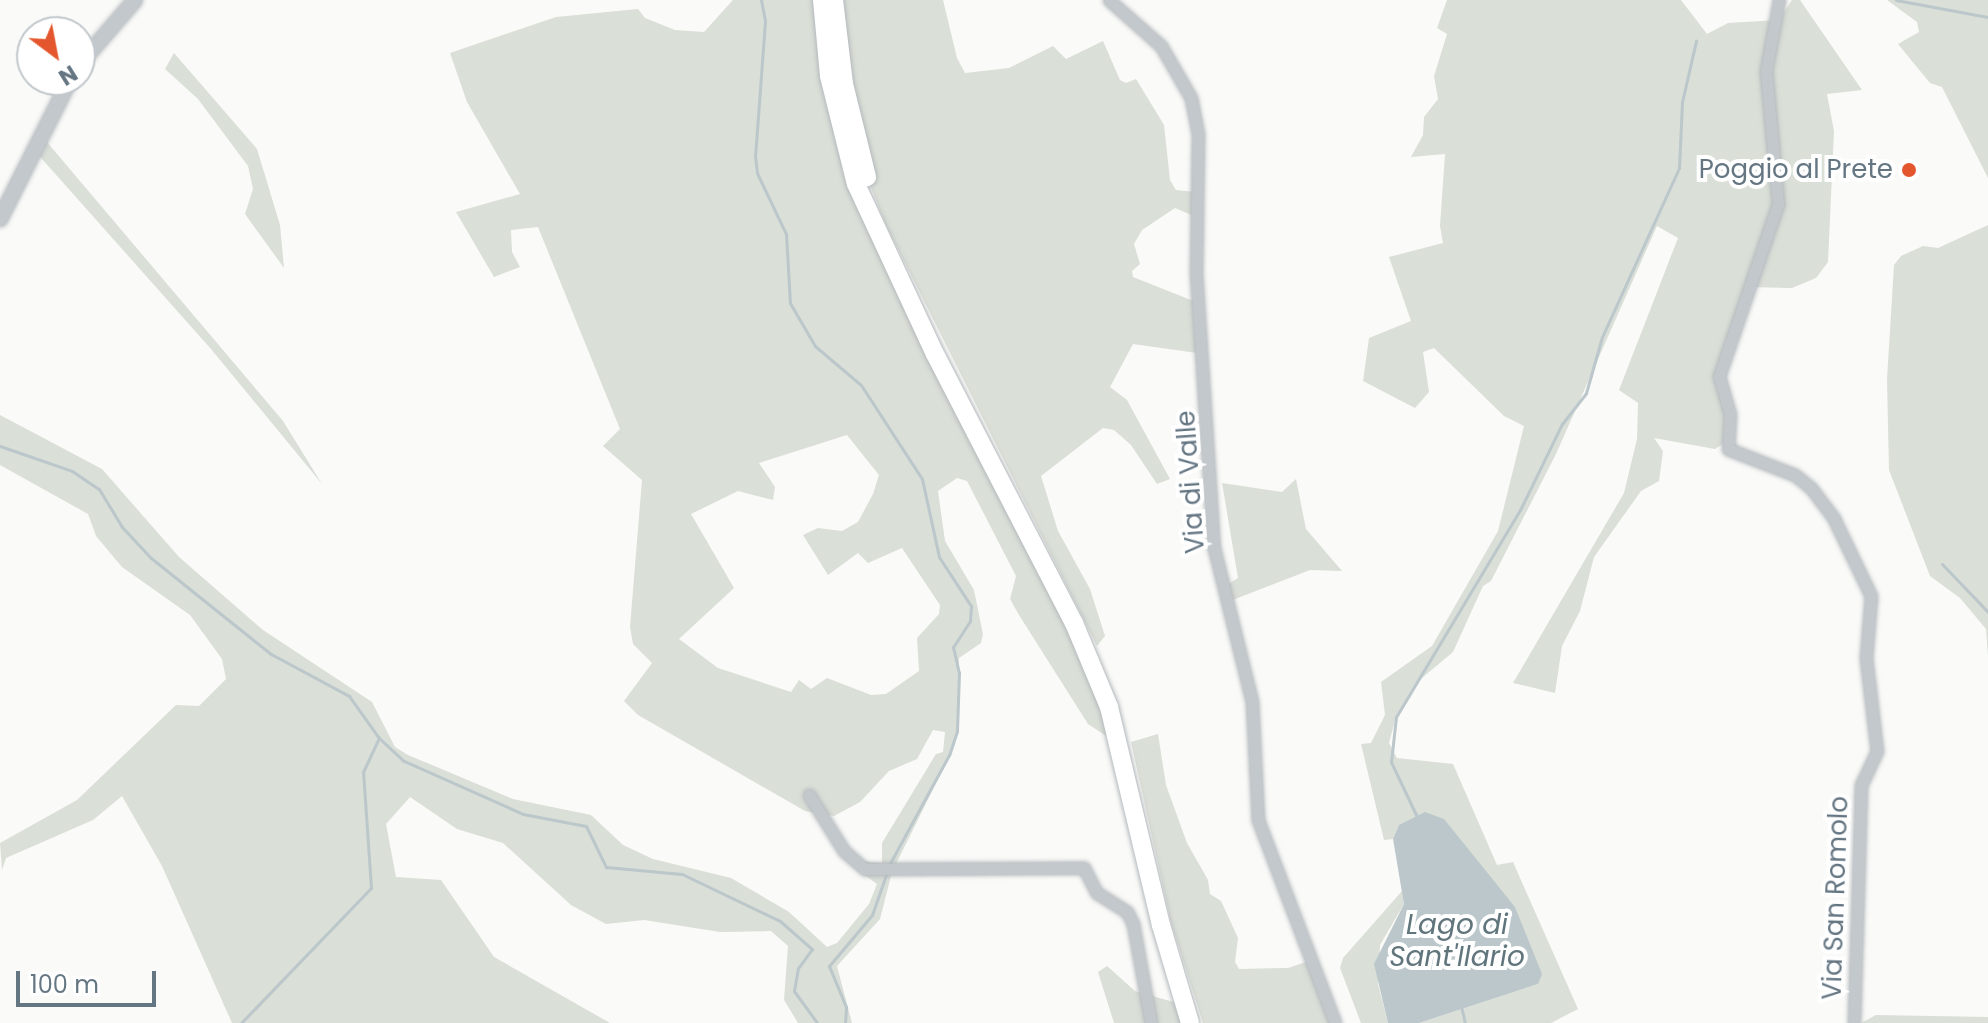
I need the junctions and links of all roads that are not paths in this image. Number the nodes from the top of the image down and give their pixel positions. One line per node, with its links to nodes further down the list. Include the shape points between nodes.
1 (135, 0): 6 (street)
2 (822, 0): 11 (highway, via 831,87 856,184 935,354 1074,623 1109,707)
3 (834, 0): 12 (highway, via 852,124 885,223 1084,616 1116,694 1171,922)
4 (1109, 0): 13 (street, Via di Valle, via 1161,46 1191,98 1198,135 1196,273 1214,548 1252,702 1258,820)
5 (1779, 0): 14 (street, Via San Romolo, via 1766,71 1778,204 1719,376 1730,414 1728,449 1795,475 1811,488 1834,519 1871,596 1866,658 1877,751 1861,785)
6 (96, 45)
7 (62, 96): 8 (street)
8 (0, 219)
9 (809, 795): 10 (street, via 844,851 865,869 1084,868 1097,893 1127,912 1133,924)
10 (1151, 1023)
11 (1190, 1023)
12 (1203, 1023)
13 (1335, 1023)
14 (1854, 1023)

